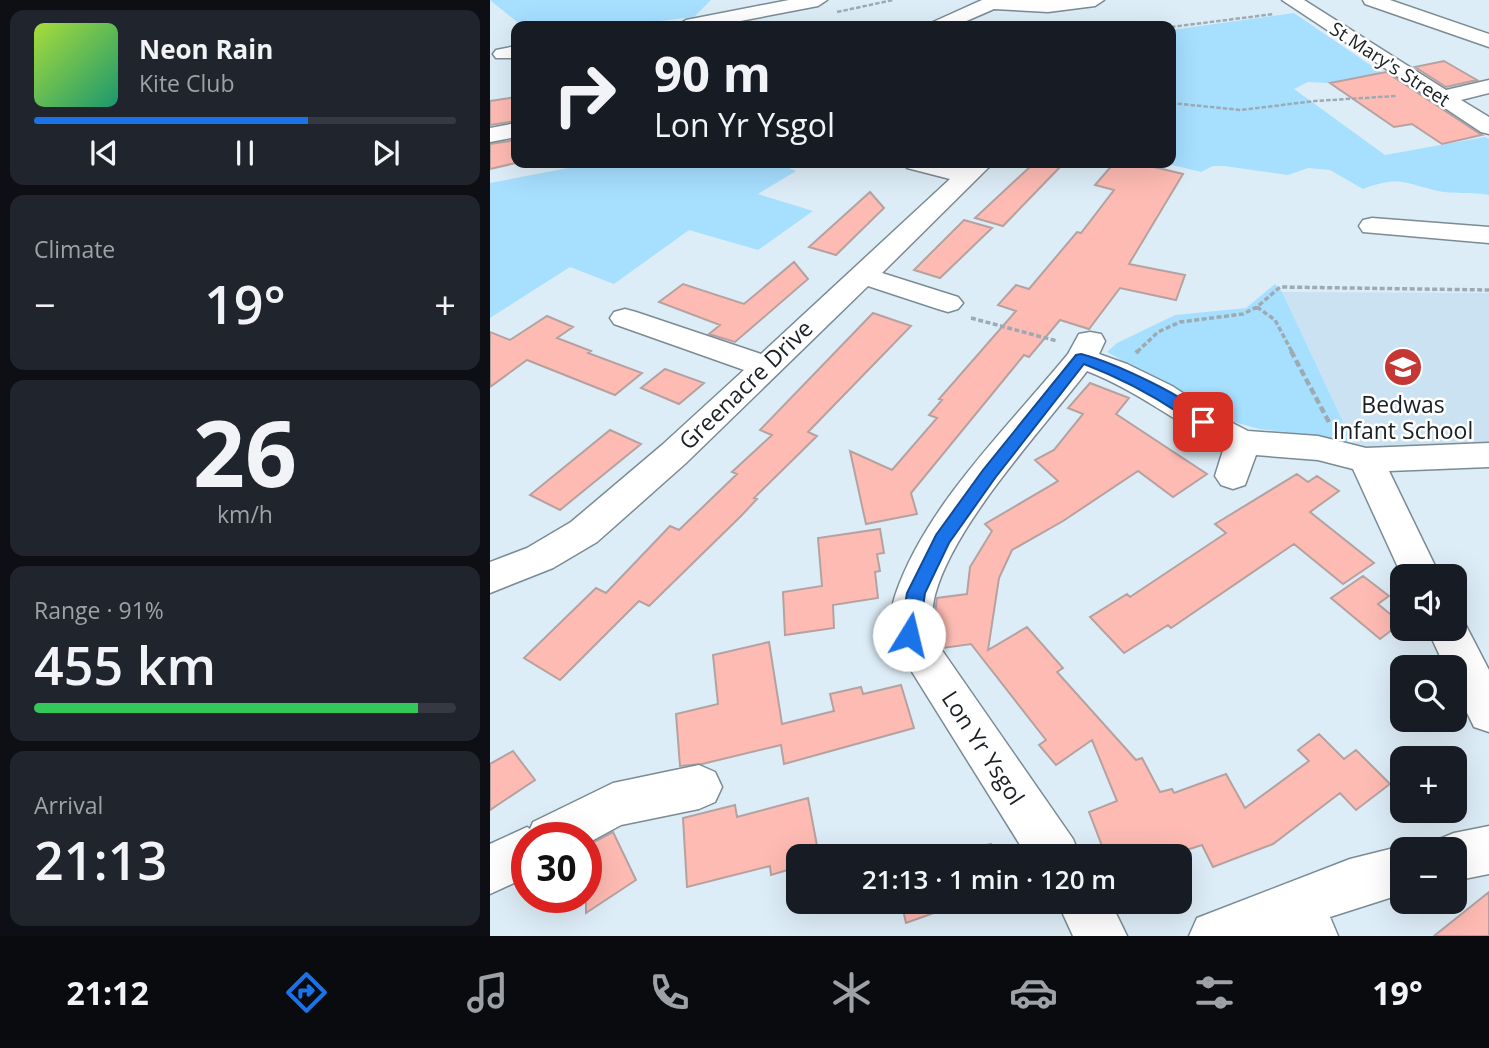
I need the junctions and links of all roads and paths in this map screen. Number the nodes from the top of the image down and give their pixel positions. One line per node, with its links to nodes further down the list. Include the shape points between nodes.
1 (818, 0): 6 (street)
2 (1095, 0): 4 (street, via 1061,6)
3 (1371, 0): 9 (street)
4 (987, 2): 7 (street)
5 (1304, 3): 8 (path); 11 (street, St Mary's Street)
6 (711, 21)
7 (950, 21)
8 (1176, 26)
9 (1489, 41)
10 (1489, 86): 11 (street)
11 (1437, 95): 12 (path, via 1241,110); 13 (street, St Mary's Street)
12 (1176, 104)
13 (1489, 127)
14 (511, 131): 15 (street)
15 (490, 135)
16 (974, 169): 19 (street, Greenacre Drive)
17 (1373, 226): 18 (street)
18 (1489, 235)
19 (861, 275): 21 (street); 25 (street, Greenacre Drive)
20 (1489, 289): 22 (path, via 1280,287)
21 (948, 303): 24 (path, via 950,311 959,315)
22 (1257, 307): 24 (path, via 1243,314 1180,322); 28 (path, via 1275,320 1335,435)
23 (625, 318): 25 (street)
24 (1093, 355): 26 (street); 36 (street, Lon Yr Ysgol, via 989,474 942,540 916,593 909,635)
25 (764, 366): 31 (street, Greenacre Drive, via 674,454 584,532 540,558)
26 (1242, 442): 28 (street); 29 (street)
27 (1489, 455): 28 (street)
28 (1351, 456): 30 (street)
29 (1233, 475)
30 (1414, 564)
31 (490, 578)
32 (1453, 641): 33 (street)
33 (1489, 713)
34 (699, 788): 35 (street, via 613,805)
35 (581, 822)
36 (1048, 844)
37 (1489, 850): 38 (street)
38 (1467, 854)
39 (511, 859): 40 (street)
40 (490, 870)
41 (1390, 873): 43 (street, via 1350,884)
42 (1089, 914): 44 (street)
43 (1304, 920): 45 (street)
44 (1101, 936)
45 (1214, 936)

